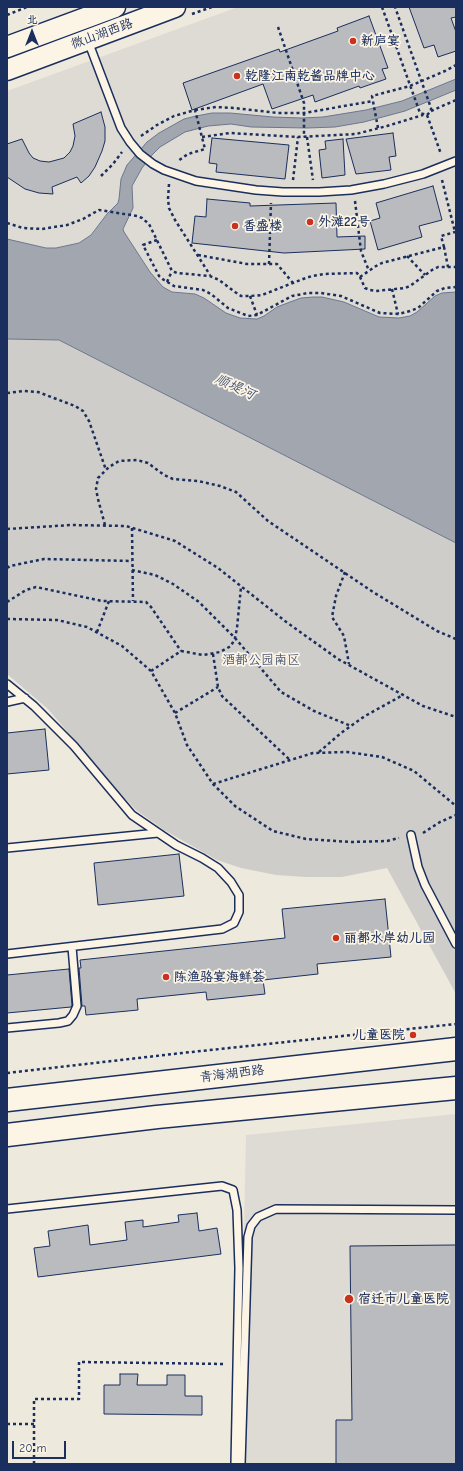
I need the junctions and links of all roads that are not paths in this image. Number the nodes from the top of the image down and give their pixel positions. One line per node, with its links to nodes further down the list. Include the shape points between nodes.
1 (115, 7): 3 (street, 微山湖西路)
2 (175, 7): 3 (street, 微山湖西路)
3 (84, 30): 4 (street, 微山湖西路); 5 (street, 微山湖西路); 6 (lane, via 121,128 140,154 152,164 171,173 196,181 272,192 315,192 354,190 384,184 423,174)
4 (7, 47)
5 (7, 70)
6 (456, 161)
7 (7, 684): 8 (lane)
8 (25, 698): 9 (lane); 10 (lane, via 74,746 132,815)
9 (7, 702)
10 (158, 832): 12 (lane); 14 (lane, via 218,868 231,882 240,895 240,912 234,924 222,928)
11 (411, 835): 13 (lane, via 425,885)
12 (7, 848)
13 (456, 944)
14 (72, 947): 15 (lane); 16 (lane, via 77,1006 73,1015 68,1021 63,1022)
15 (7, 954)
16 (7, 1028)
17 (456, 1048): 19 (main road, 青海湖西路)
18 (456, 1088): 20 (main road, via 157,1117)
19 (7, 1100)
20 (7, 1135)
21 (7, 1209): 23 (lane, via 222,1186 233,1190 239,1268)
22 (456, 1210): 24 (lane, via 276,1209 258,1217 251,1226 248,1237)
23 (235, 1464)
24 (241, 1464)

